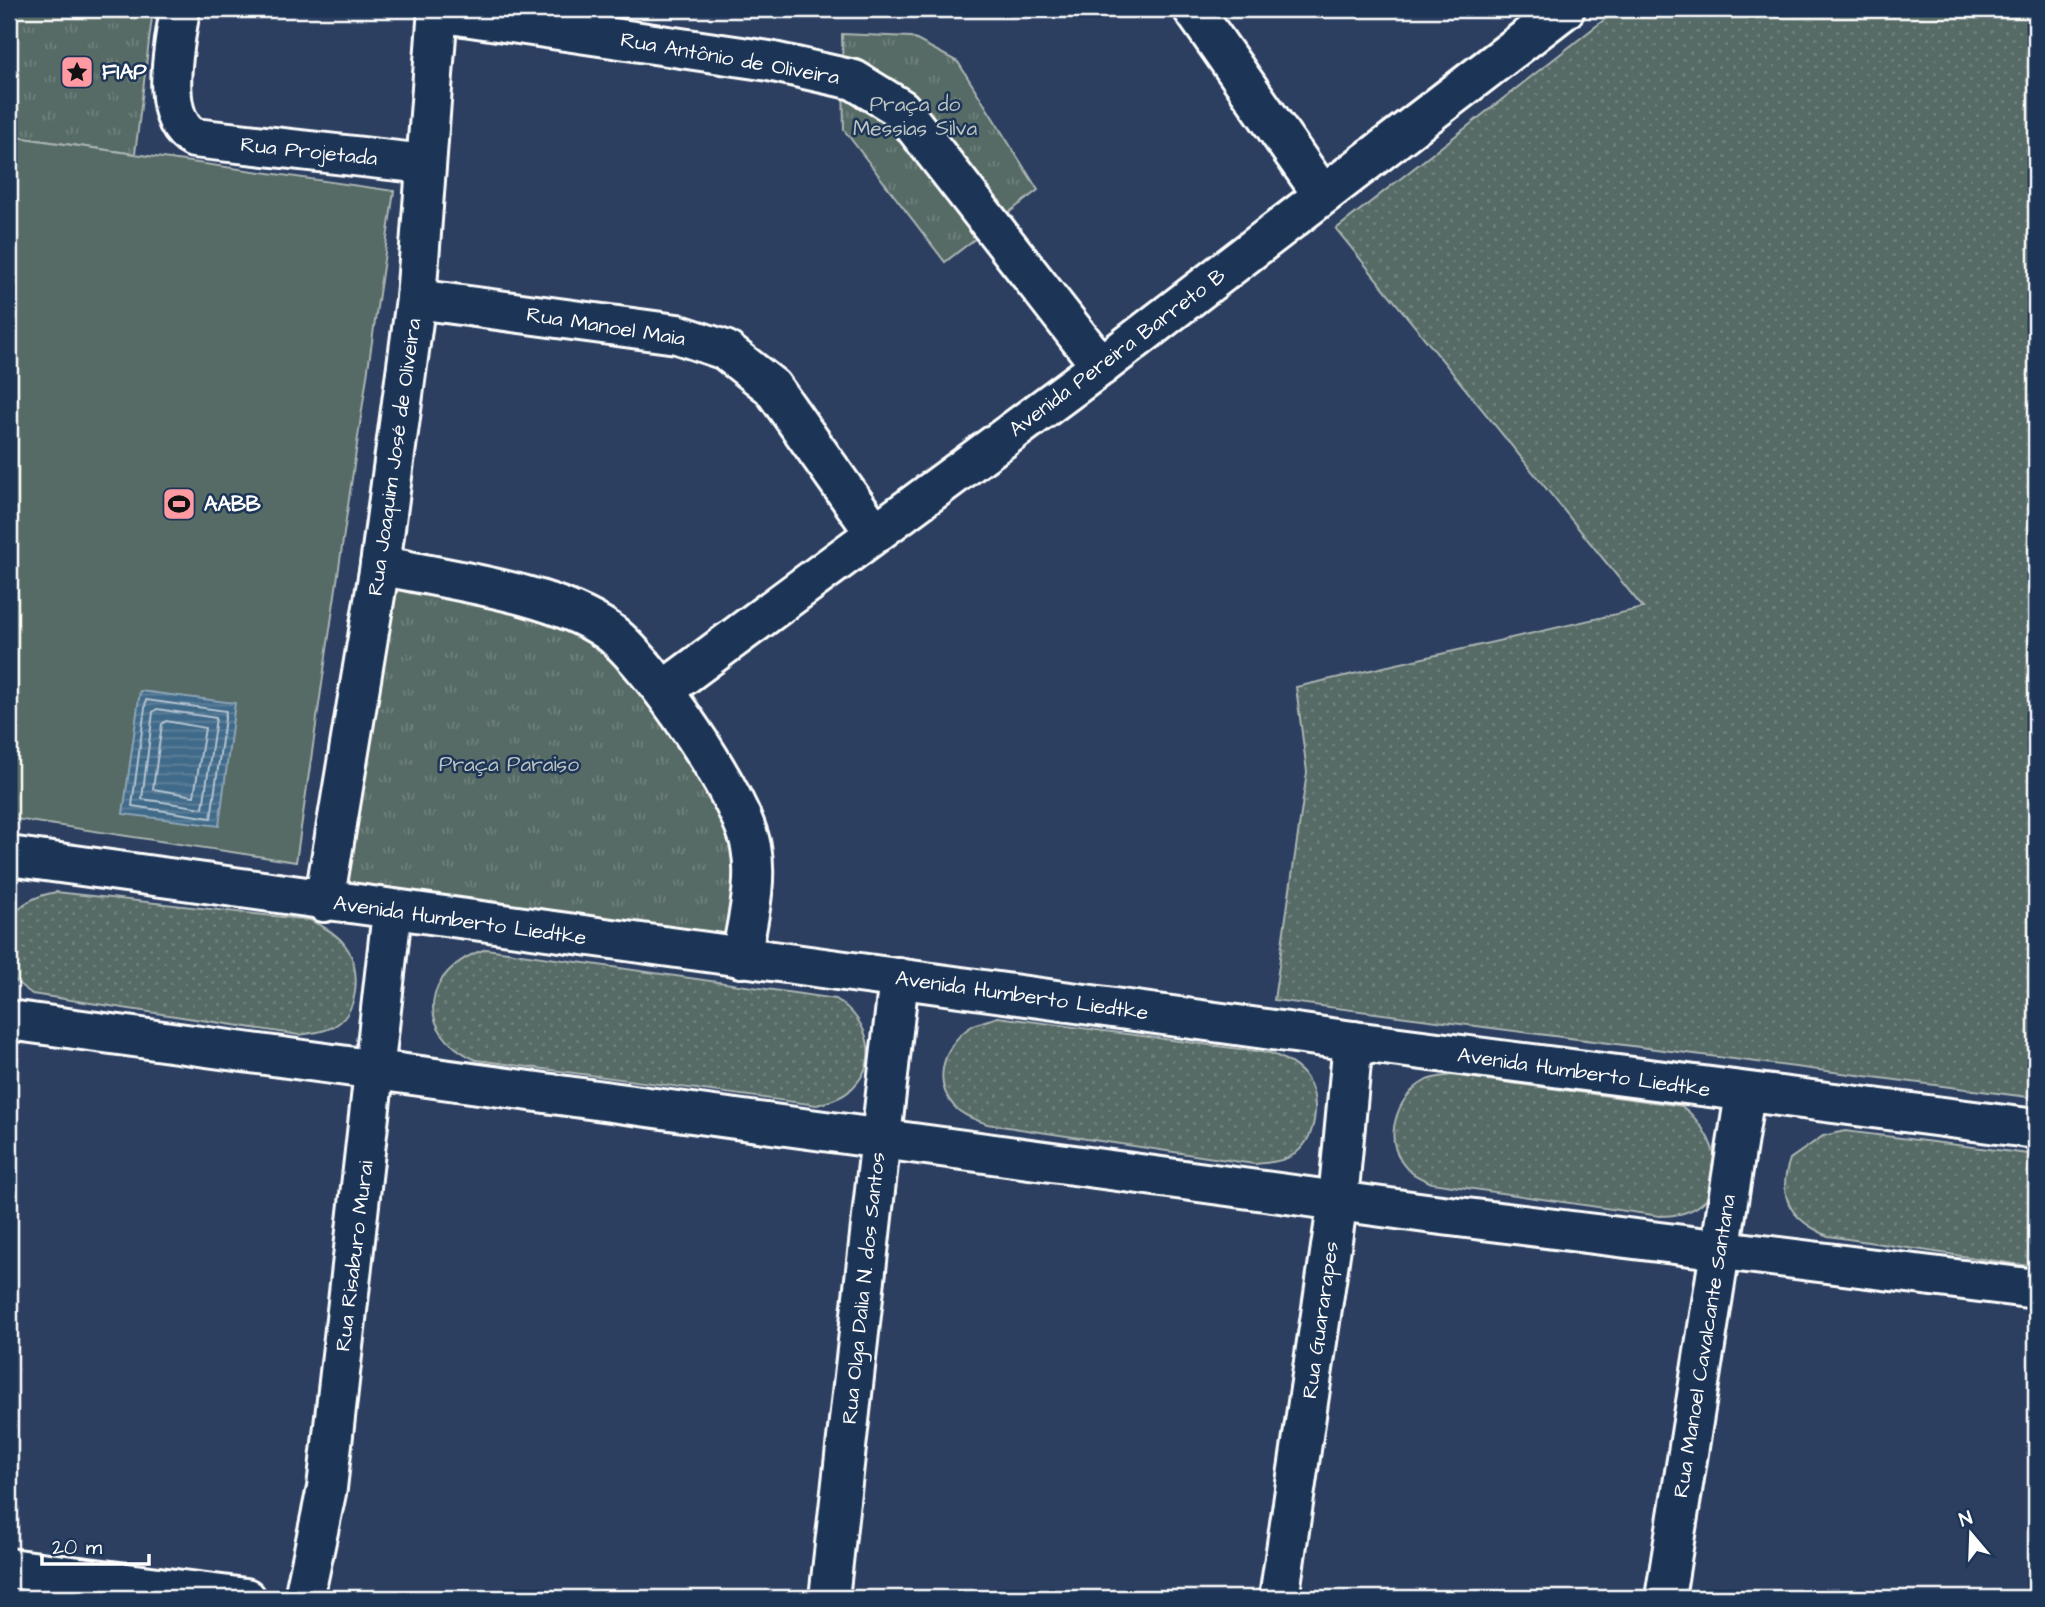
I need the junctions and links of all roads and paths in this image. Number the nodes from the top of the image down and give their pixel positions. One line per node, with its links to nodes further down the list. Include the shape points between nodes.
1 (180, 9): 5 (street, Rua Projetada, via 173,104 184,132 194,138)
2 (1193, 9): 6 (street)
3 (438, 10): 5 (street, Rua Joaquim José de Oliveira); 8 (street, Rua Antônio de Oliveira, via 769,61 854,80 901,108)
4 (1557, 11): 6 (street, Avenida Pereira Barreto B)
5 (425, 164): 7 (street, Rua Joaquim José de Oliveira)
6 (1322, 194): 8 (street, Avenida Pereira Barreto B)
7 (416, 299): 9 (street, Rua Manoel Maia, via 677,334 725,350 772,387); 10 (street, Rua Joaquim José de Oliveira)
8 (1101, 366): 9 (street, Avenida Pereira Barreto B)
9 (875, 533): 11 (street, Avenida Pereira Barreto B)
10 (380, 565): 11 (street, via 543,600 609,632); 13 (street, Rua Joaquim José de Oliveira)
11 (664, 690): 15 (street, via 727,793 751,846 752,890)
12 (9, 856): 13 (street, Avenida Humberto Liedtke)
13 (324, 902): 14 (street, Avenida Humberto Liedtke)
14 (392, 912): 15 (street, Avenida Humberto Liedtke); 19 (street, Rua Risaburo Murai)
15 (741, 958): 16 (street, Avenida Humberto Liedtke)
16 (899, 978): 18 (street, Avenida Humberto Liedtke); 22 (street, Rua Olga Dalia N. dos Santos)
17 (9, 1020): 19 (street)
18 (1353, 1041): 20 (street, Avenida Humberto Liedtke); 23 (street, Rua Guararapes)
19 (375, 1072): 22 (street); 28 (street, Rua Risaburo Murai, via 327,1488)
20 (1745, 1094): 21 (street, Avenida Humberto Liedtke); 24 (street, Rua Manoel Cavalcante Santana)
21 (2036, 1129)
22 (879, 1137): 23 (street); 29 (street, Rua Olga Dalia N. dos Santos)
23 (1338, 1200): 24 (street); 30 (street, Rua Guararapes)
24 (1719, 1251): 25 (street); 31 (street, Rua Manoel Cavalcante Santana)
25 (2036, 1289)
26 (9, 1568): 27 (street)
27 (246, 1598)
28 (304, 1598)
29 (829, 1598)
30 (1279, 1598)
31 (1665, 1598)

